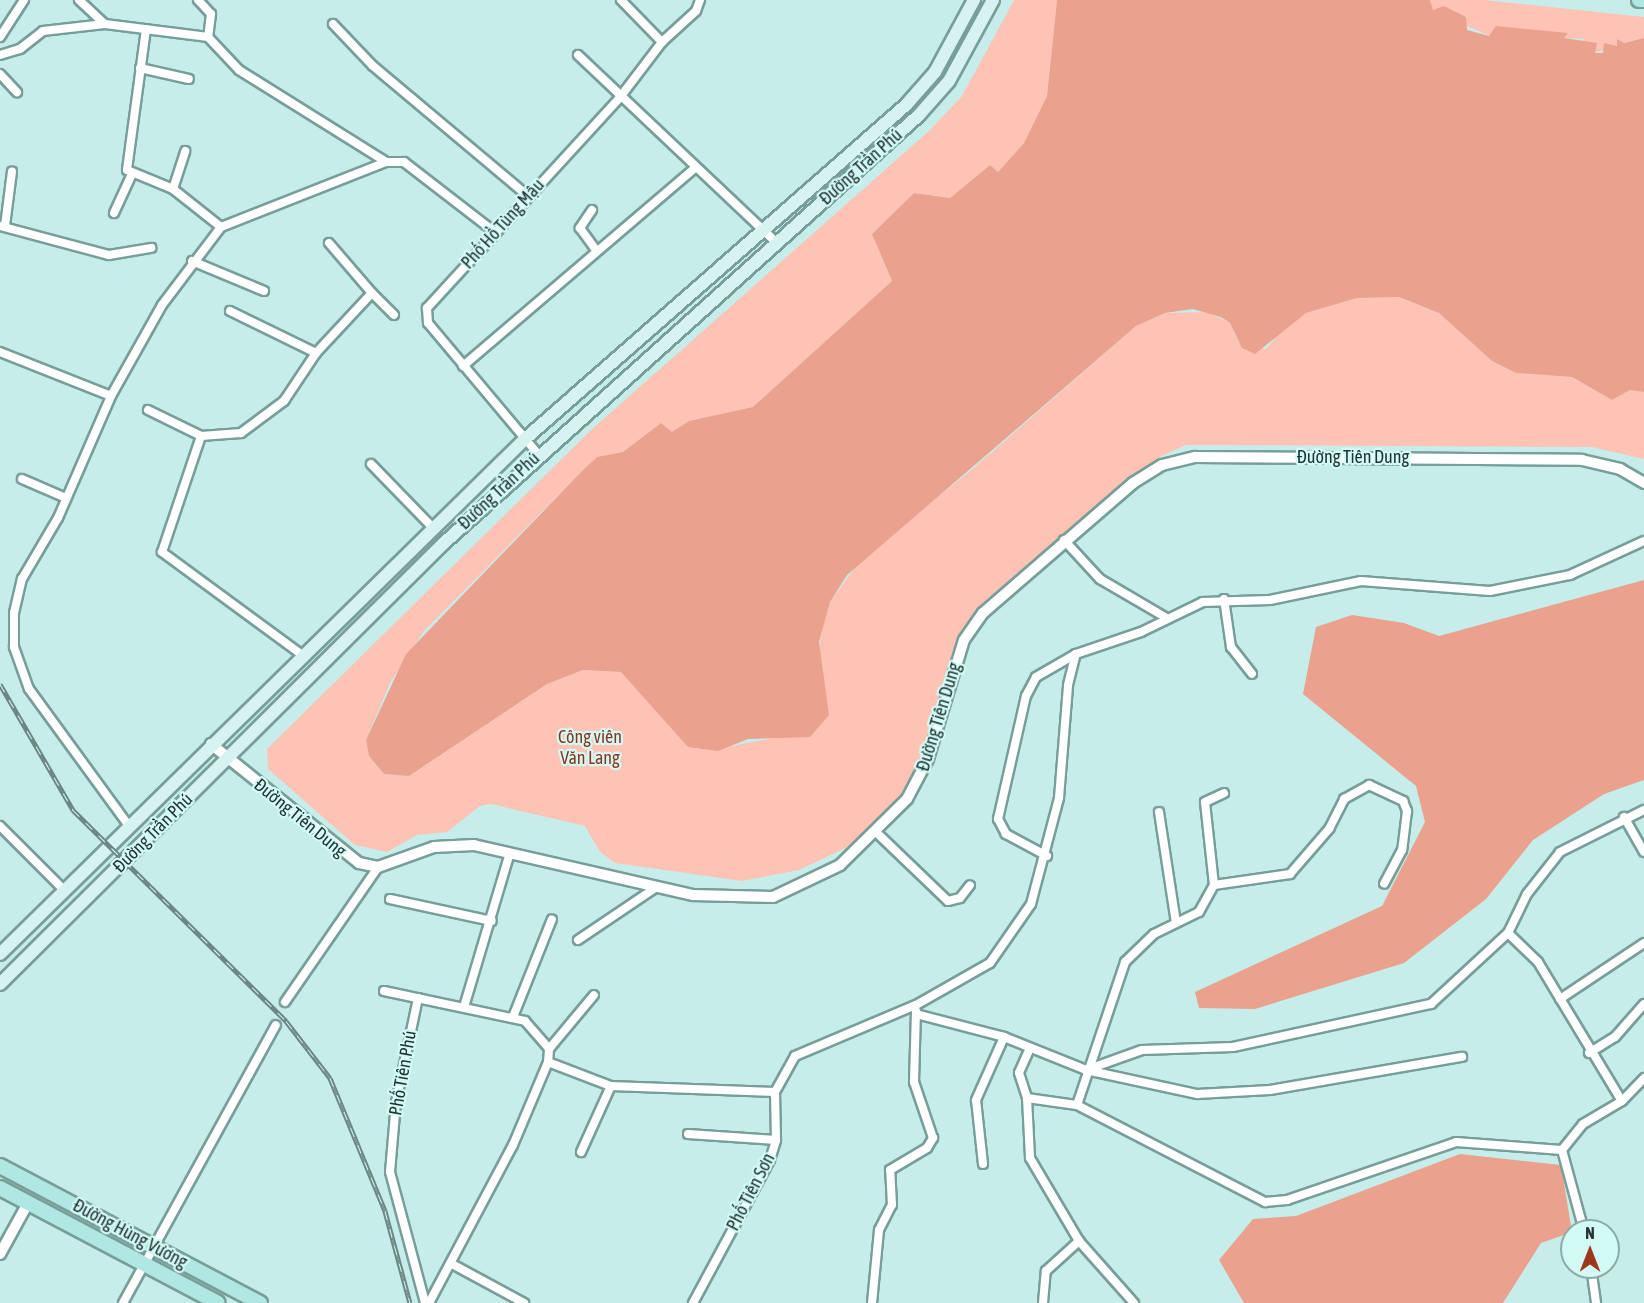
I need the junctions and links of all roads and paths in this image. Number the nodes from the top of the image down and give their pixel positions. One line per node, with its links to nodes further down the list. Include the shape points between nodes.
1 (24, 0): 13 (street)
2 (79, 0): 10 (street)
3 (198, 0): 14 (street, via 211,14)
4 (621, 0): 15 (street)
5 (700, 0): 15 (street, Phố Hồ Tùng Mậu, via 696,11)
6 (974, 0): 21 (main road, Đường Trần Phú)
7 (993, 0): 23 (main road, Đường Trần Phú)
8 (1639, 0): 9 (main road)
9 (1644, 0)
10 (105, 24): 12 (street); 16 (street, via 43,31 20,49)
11 (333, 24): 31 (street, via 373,66)
12 (146, 29): 14 (street); 18 (street)
13 (0, 37)
14 (208, 37): 26 (street, via 239,70)
15 (662, 42): 24 (street, Phố Hồ Tùng Mậu)
16 (0, 55)
17 (578, 55): 24 (street)
18 (140, 68): 20 (street); 29 (street, via 125,163)
19 (0, 74): 22 (street)
20 (189, 79)
21 (925, 84): 23 (main road); 36 (main road, Đường Trần Phú)
22 (18, 92)
23 (937, 95): 39 (main road, Đường Trần Phú)
24 (621, 96): 27 (street); 31 (street, Phố Hồ Tùng Mậu)
25 (185, 151): 30 (street)
26 (386, 162): 35 (street); 37 (street, via 404,162)
27 (696, 167): 36 (street); 41 (street)
28 (12, 171): 34 (street)
29 (131, 176): 30 (street); 33 (street)
30 (173, 189): 35 (street)
31 (528, 196): 37 (street, Phố Hồ Tùng Mậu)
32 (592, 210): 41 (street, via 580,228)
33 (114, 213)
34 (2, 226): 40 (street, via 109,255)
35 (221, 227): 42 (street)
36 (764, 231): 39 (street); 53 (main road, Đường Trần Phú)
37 (496, 232): 49 (street, Phố Hồ Tùng Mậu, via 425,315)
38 (329, 243): 44 (street)
39 (777, 243): 54 (main road, Đường Trần Phú)
40 (151, 248)
41 (596, 250): 49 (street)
42 (192, 261): 43 (street); 50 (street)
43 (264, 291)
44 (372, 293): 46 (street); 48 (street)
45 (231, 310): 48 (street)
46 (394, 315)
47 (0, 352): 50 (street)
48 (316, 353): 52 (street, via 269,417 241,433)
49 (463, 366): 53 (street, Phố Hồ Tùng Mậu)
50 (111, 396): 58 (street)
51 (148, 410): 52 (street)
52 (201, 436): 65 (street, via 162,552)
53 (525, 439): 54 (street, Phố Hồ Tùng Mậu); 59 (main road, Đường Trần Phú)
54 (538, 454): 68 (main road, Đường Trần Phú)
55 (371, 464): 59 (street)
56 (22, 480): 58 (street)
57 (1644, 483): 60 (street, Đường Tiên Dung, via 1620,469 1581,460 1195,457 1148,472)
58 (66, 498): 74 (street, via 15,595 14,647 46,718)
59 (432, 527): 65 (main road, Đường Trần Phú)
60 (1064, 540): 63 (street, via 1100,579); 75 (street, Đường Tiên Dung, via 1004,591 972,628 918,782)
61 (1644, 541): 62 (street, via 1590,569 1490,591 1361,581 1270,600)
62 (1224, 599): 63 (street); 66 (street, via 1231,647)
63 (1165, 617): 64 (street, via 1141,632)
64 (1076, 654): 78 (street); 78 (street, via 1036,677 1026,696 999,819 1006,834)
65 (302, 655): 67 (main road, Đường Trần Phú)
66 (1252, 674)
67 (211, 744): 68 (street, Đường Tiên Dung); 74 (main road, Đường Trần Phú)
68 (228, 758): 79 (street, Đường Tiên Dung, via 345,856); 93 (main road, Đường Trần Phú)
69 (1224, 793): 82 (street, via 1205,802)
70 (1644, 810): 72 (street)
71 (1159, 812): 88 (street)
72 (1624, 818): 76 (street); 89 (street, via 1560,852 1527,894)
73 (0, 826): 84 (street)
74 (129, 826): 84 (main road, Đường Trần Phú)
75 (876, 833): 81 (street, via 948,901 960,898); 83 (street, Đường Tiên Dung, via 824,875 773,897 717,898)
76 (1644, 852)
77 (510, 853): 79 (street, Đường Tiên Dung, via 474,845 434,847); 83 (street, Đường Tiên Dung); 87 (street)
78 (1047, 856): 101 (street, via 1031,904 1000,954)
79 (378, 867): 98 (street)
80 (1384, 884): 82 (street, via 1402,850 1407,812 1403,801 1369,785 1344,799 1329,829 1290,874)
81 (970, 885)
82 (1214, 885): 88 (street, via 1202,909)
83 (655, 888): 90 (street)
84 (64, 890): 92 (main road, Đường Trần Phú)
85 (390, 899): 87 (street)
86 (552, 919): 102 (street)
87 (492, 921): 100 (street)
88 (1176, 924): 110 (street, via 1154,934 1125,963)
89 (1508, 933): 97 (street, via 1531,952); 110 (street, via 1431,1004 1233,1047 1142,1050)
90 (578, 940)
91 (1644, 943): 97 (street)
92 (0, 954)
93 (0, 984)
94 (384, 991): 96 (street)
95 (594, 995): 106 (street)
96 (418, 998): 100 (street); 135 (street, Phố Tiên Phú, via 396,1102 390,1172)
97 (1560, 999): 107 (street)
98 (285, 1002)
99 (1644, 1004): 107 (street, via 1615,1037)
100 (464, 1007): 102 (street)
101 (916, 1009): 104 (street); 113 (street, Phố Tiên Sơn, via 795,1056); 138 (street, via 914,1082 933,1138 927,1148 890,1170 892,1204 879,1230)
102 (513, 1017): 106 (street, via 534,1027)
103 (276, 1025): 127 (street)
104 (1004, 1037): 105 (street); 121 (street, via 976,1100)
105 (1030, 1048): 110 (street); 114 (street, via 1019,1073)
106 (549, 1049): 109 (street, Phố Tiên Phú)
107 (1589, 1053): 115 (street)
108 (1462, 1057): 110 (street, via 1270,1090 1213,1094)
109 (548, 1062): 112 (street); 129 (street, Phố Tiên Phú, via 513,1146)
110 (1086, 1070): 116 (street)
111 (1644, 1078): 115 (street)
112 (611, 1086): 113 (street); 120 (street)
113 (775, 1092): 118 (street, Phố Tiên Sơn)
114 (1027, 1098): 116 (street); 126 (street, via 1030,1158)
115 (1622, 1101): 119 (street, via 1583,1124)
116 (1077, 1106): 119 (street, via 1264,1202 1287,1200 1456,1142)
117 (688, 1134): 118 (street)
118 (776, 1140): 137 (street, Phố Tiên Sơn)
119 (1562, 1150): 125 (street)
120 (581, 1152)
121 (983, 1164)
122 (0, 1166): 127 (main road, Đường Hùng Vương)
123 (0, 1188): 124 (main road, Đường Hùng Vương)
124 (28, 1203): 128 (street); 130 (main road, Đường Hùng Vương)
125 (1581, 1219)
126 (1079, 1241): 139 (street, via 1046,1271); 140 (street)
127 (153, 1246): 130 (street); 134 (main road, Đường Hùng Vương)
128 (0, 1254)
129 (452, 1263): 135 (street, Phố Tiên Phú); 136 (street)
130 (144, 1264): 132 (street); 133 (main road, Đường Hùng Vương)
131 (1593, 1279): 141 (street)
132 (123, 1303)
133 (218, 1303)
134 (260, 1303)
135 (427, 1303)
136 (524, 1303)
137 (693, 1303)
138 (872, 1303)
139 (1043, 1303)
140 (1134, 1303)
141 (1596, 1303)

